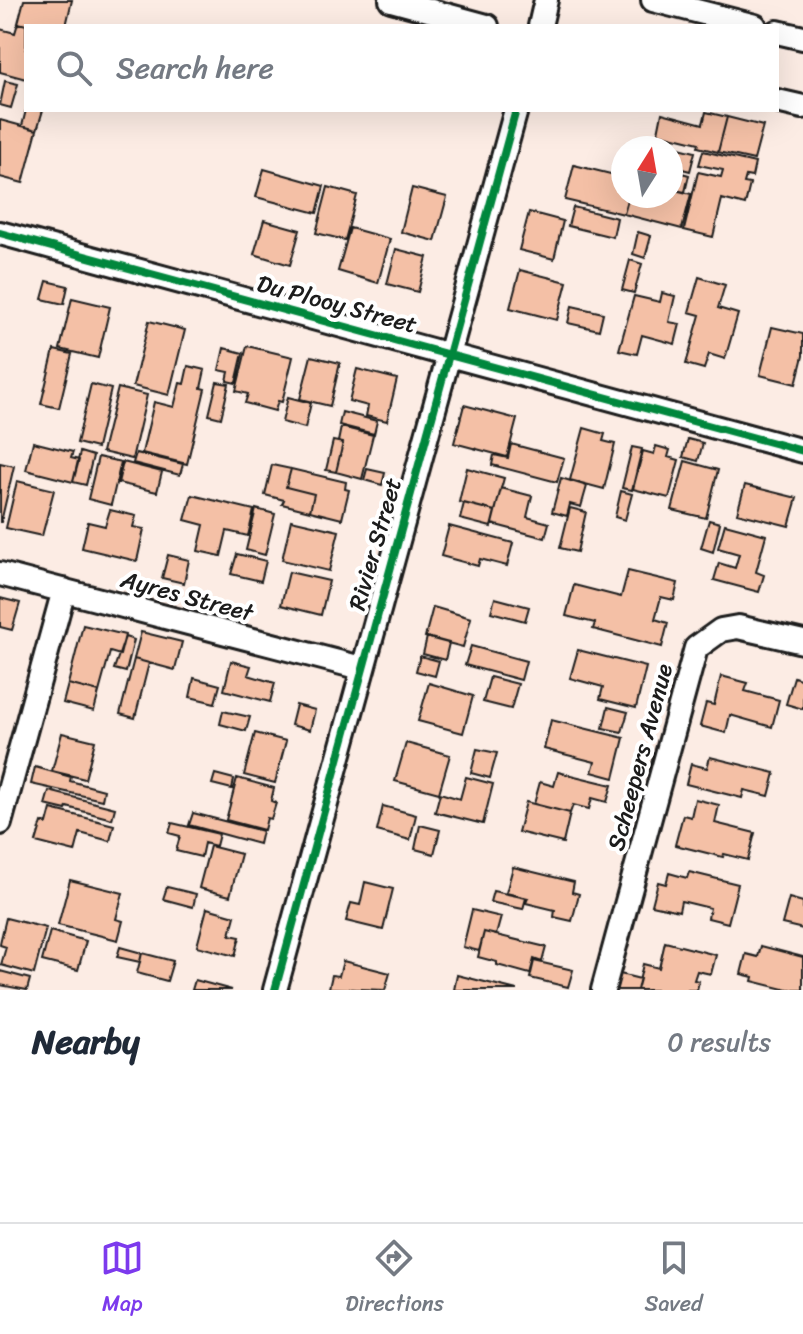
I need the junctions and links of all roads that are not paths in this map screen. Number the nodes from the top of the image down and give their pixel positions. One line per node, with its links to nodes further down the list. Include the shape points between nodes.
1 (391, 0): 4 (street)
2 (546, 0): 5 (street)
3 (653, 0): 6 (street)
4 (480, 24)
5 (540, 24)
6 (747, 24)
7 (779, 32): 8 (street)
8 (803, 38)
9 (779, 101): 10 (street)
10 (803, 107)
11 (515, 112): 13 (street, Rivier Street)
12 (0, 233): 13 (street, Du Plooy Street)
13 (449, 355): 14 (street, Du Plooy Street); 18 (street, Rivier Street)
14 (803, 451)
15 (0, 574): 16 (street, Ayres Street)
16 (64, 590): 18 (street, Ayres Street); 19 (street)
17 (803, 642): 21 (street, Scheepers Avenue, via 738,627 721,630 696,648)
18 (361, 668): 20 (street, Rivier Street)
19 (0, 823)
20 (275, 990)
21 (603, 990)

